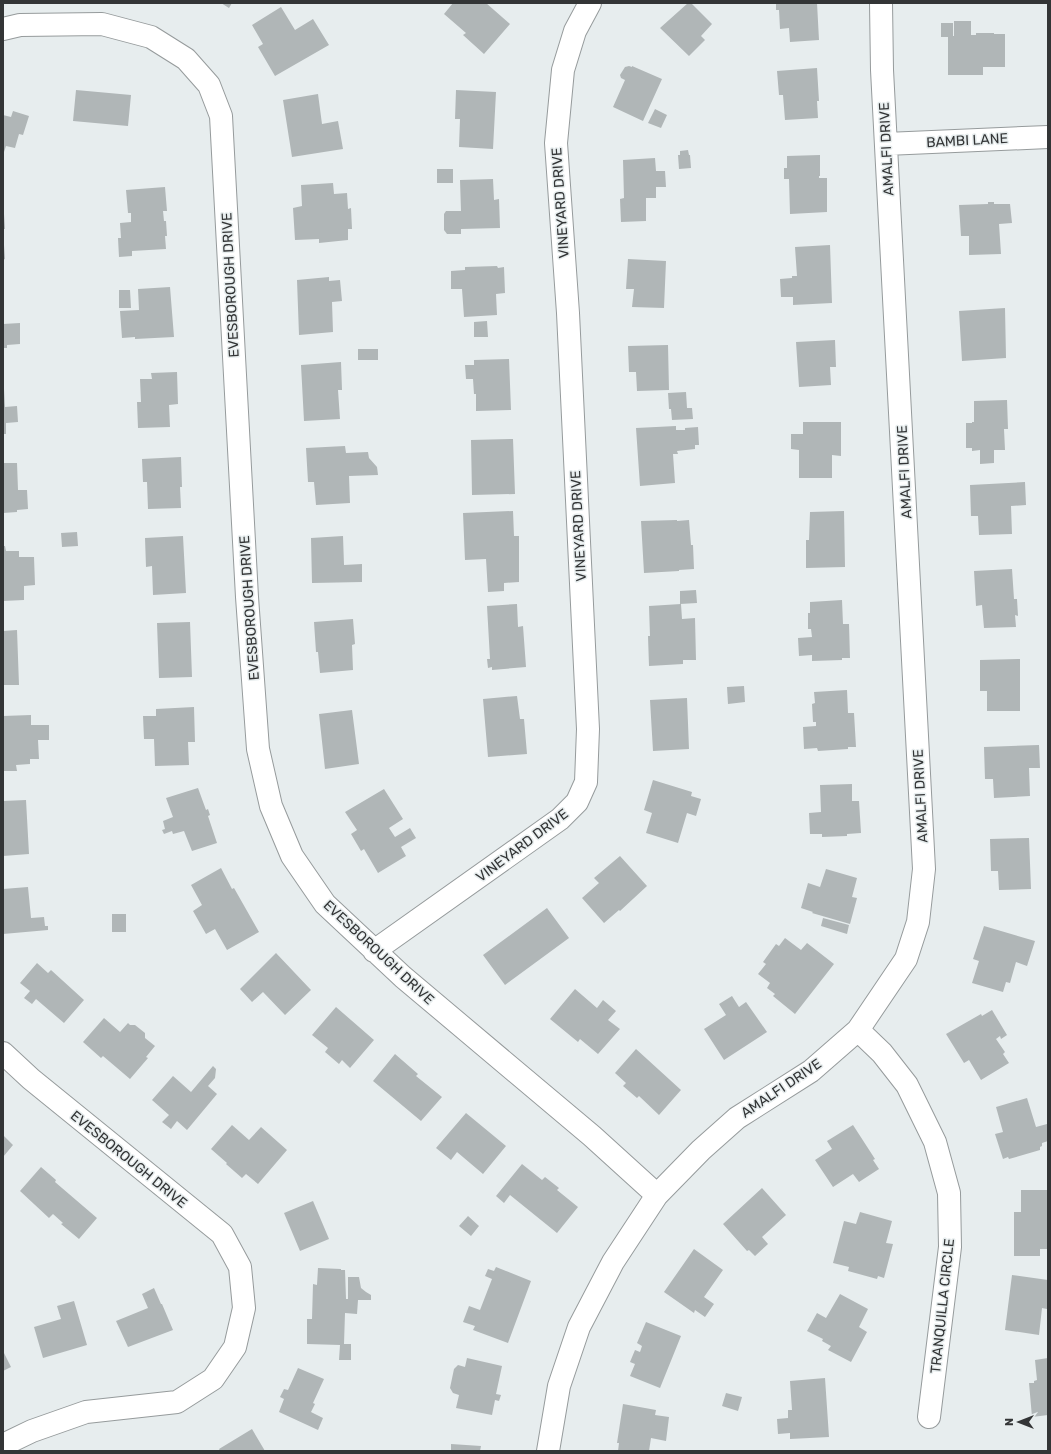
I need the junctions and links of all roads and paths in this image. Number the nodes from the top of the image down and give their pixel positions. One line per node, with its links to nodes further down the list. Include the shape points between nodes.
1 (881, 3): 5 (street, AMALFI DRIVE)
2 (588, 4): 6 (street, VINEYARD DRIVE, via 575,31 563,70 556,143 568,313 588,729 586,782 577,802 560,820)
3 (3, 29): 6 (street, EVESBOROUGH DRIVE, via 20,25 102,24 151,37 186,59 209,86 221,116 247,596 258,749 271,806 292,856 325,904)
4 (1048, 137): 5 (street, BAMBI LANE)
5 (886, 144): 7 (street, AMALFI DRIVE, via 924,869 918,922 906,959)
6 (374, 951): 9 (street, EVESBOROUGH DRIVE, via 592,1136)
7 (858, 1030): 9 (street, AMALFI DRIVE, via 810,1071 737,1118 700,1150); 10 (street, TRANQUILLA CIRCLE, via 882,1053 907,1085 935,1142 949,1193 950,1247)
8 (3, 1053): 11 (street, EVESBOROUGH DRIVE, via 31,1079 222,1234 240,1266 244,1308 235,1347 213,1379 177,1402 86,1412 32,1431)
9 (657, 1195): 12 (street, AMALFI DRIVE, via 613,1262 579,1327 558,1386)
10 (929, 1417)
11 (3, 1445)
12 (548, 1451)

